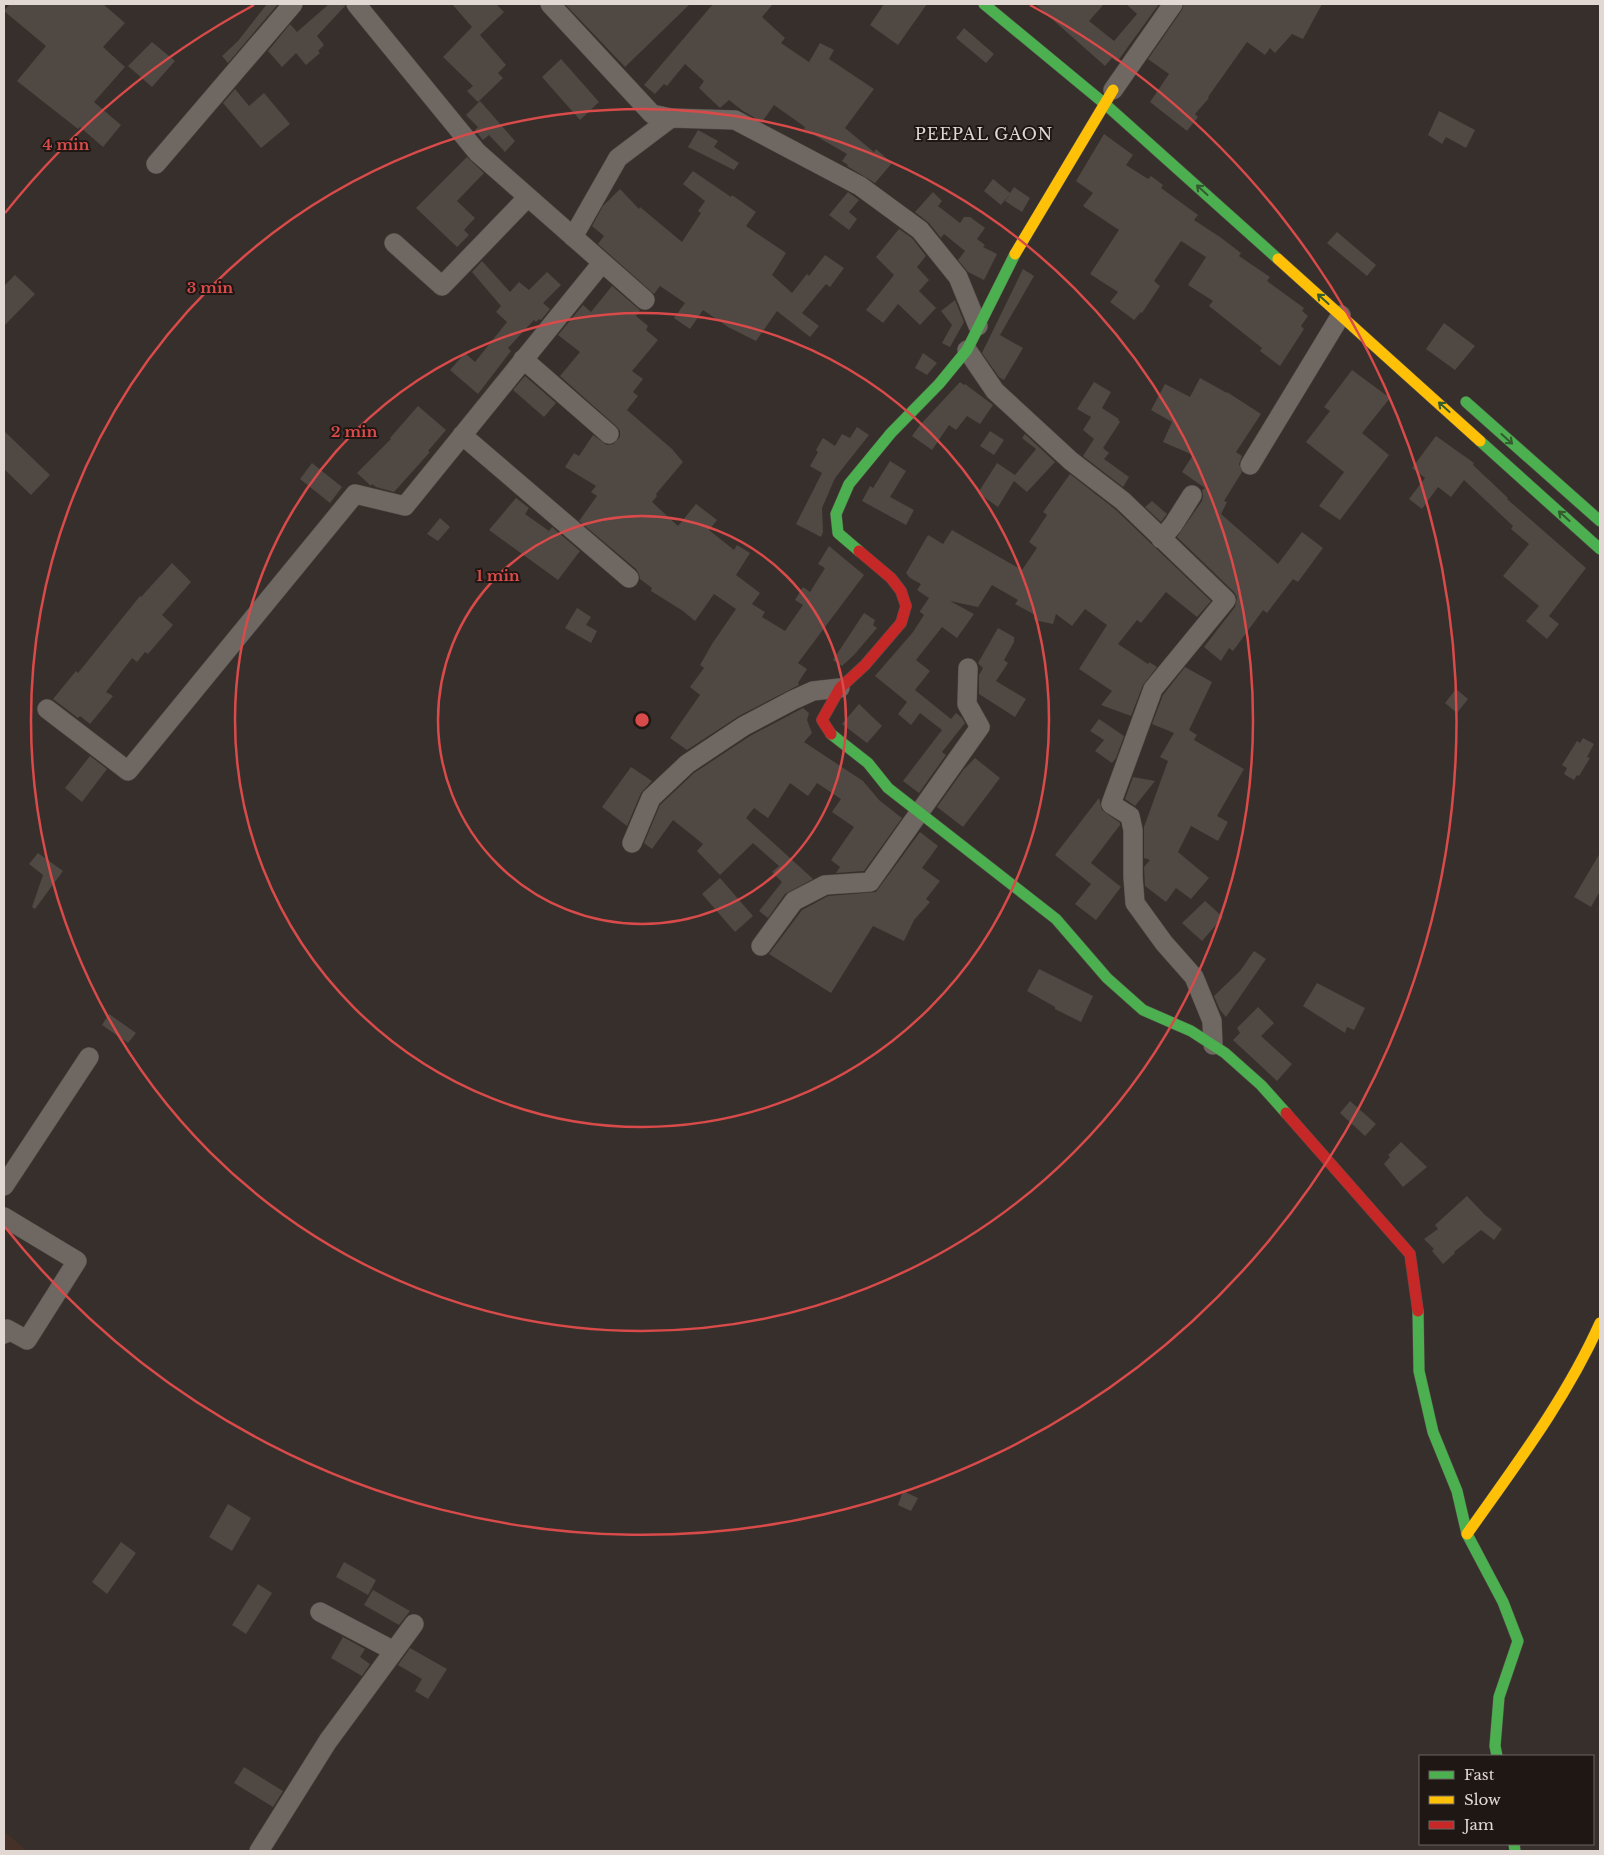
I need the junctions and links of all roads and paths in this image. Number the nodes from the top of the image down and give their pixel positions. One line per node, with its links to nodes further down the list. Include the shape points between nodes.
1 (294, 4): 8 (street)
2 (356, 4): 9 (street, via 477,152)
3 (550, 4): 7 (street, via 652,114)
4 (984, 4): 6 (street)
5 (1173, 4): 6 (street)
6 (1111, 94): 14 (street, one-way to 6); 15 (street, via 1009,263)
7 (671, 118): 10 (street, via 618,158); 15 (street, via 735,120 860,186 920,230 958,278)
8 (156, 164)
9 (528, 197): 10 (street); 11 (street, via 442,286)
10 (573, 236): 12 (street)
11 (394, 243)
12 (602, 263): 13 (street); 17 (street)
13 (645, 300)
14 (1341, 315): 21 (street); 25 (street, one-way to 14)
15 (978, 326): 16 (street)
16 (967, 350): 24 (street, via 995,391 1071,461 1123,501); 28 (street, via 939,384 890,433 849,484 836,514 838,533 891,578 901,591 906,606 901,623)
17 (523, 360): 19 (street); 20 (street)
18 (1454, 391): 23 (street, one-way to 23)
19 (609, 434)
20 (462, 435): 26 (street); 29 (street, via 405,506 355,494 128,771)
21 (1250, 465)
22 (1192, 495): 24 (street)
23 (1600, 521)
24 (1161, 539): 33 (street, via 1226,600 1153,689 1111,804 1130,816 1135,903 1194,977 1212,1021)
25 (1600, 549)
26 (629, 578)
27 (968, 668): 30 (street, via 967,704 980,727)
28 (840, 688): 30 (street, via 822,720 825,729); 31 (street, via 813,691 793,700 744,726 686,764 652,798)
29 (47, 709)
30 (920, 813): 32 (street, via 870,882 825,885 794,901); 33 (street, via 1056,919 1107,978 1144,1010 1191,1031)
31 (632, 842)
32 (762, 946)
33 (1213, 1045): 39 (street, via 1260,1085 1410,1254 1418,1310 1419,1371 1433,1432 1457,1491)
34 (89, 1057): 35 (street)
35 (4, 1186)
36 (4, 1218): 38 (street, via 77,1262 27,1340 6,1330)
37 (1600, 1323): 39 (street, via 1549,1418)
38 (4, 1334)
39 (1467, 1534): 43 (street, via 1518,1641 1499,1697)
40 (320, 1612): 42 (street)
41 (414, 1624): 42 (street)
42 (394, 1651): 44 (street, via 328,1741)
43 (1497, 1755)
44 (259, 1851)

